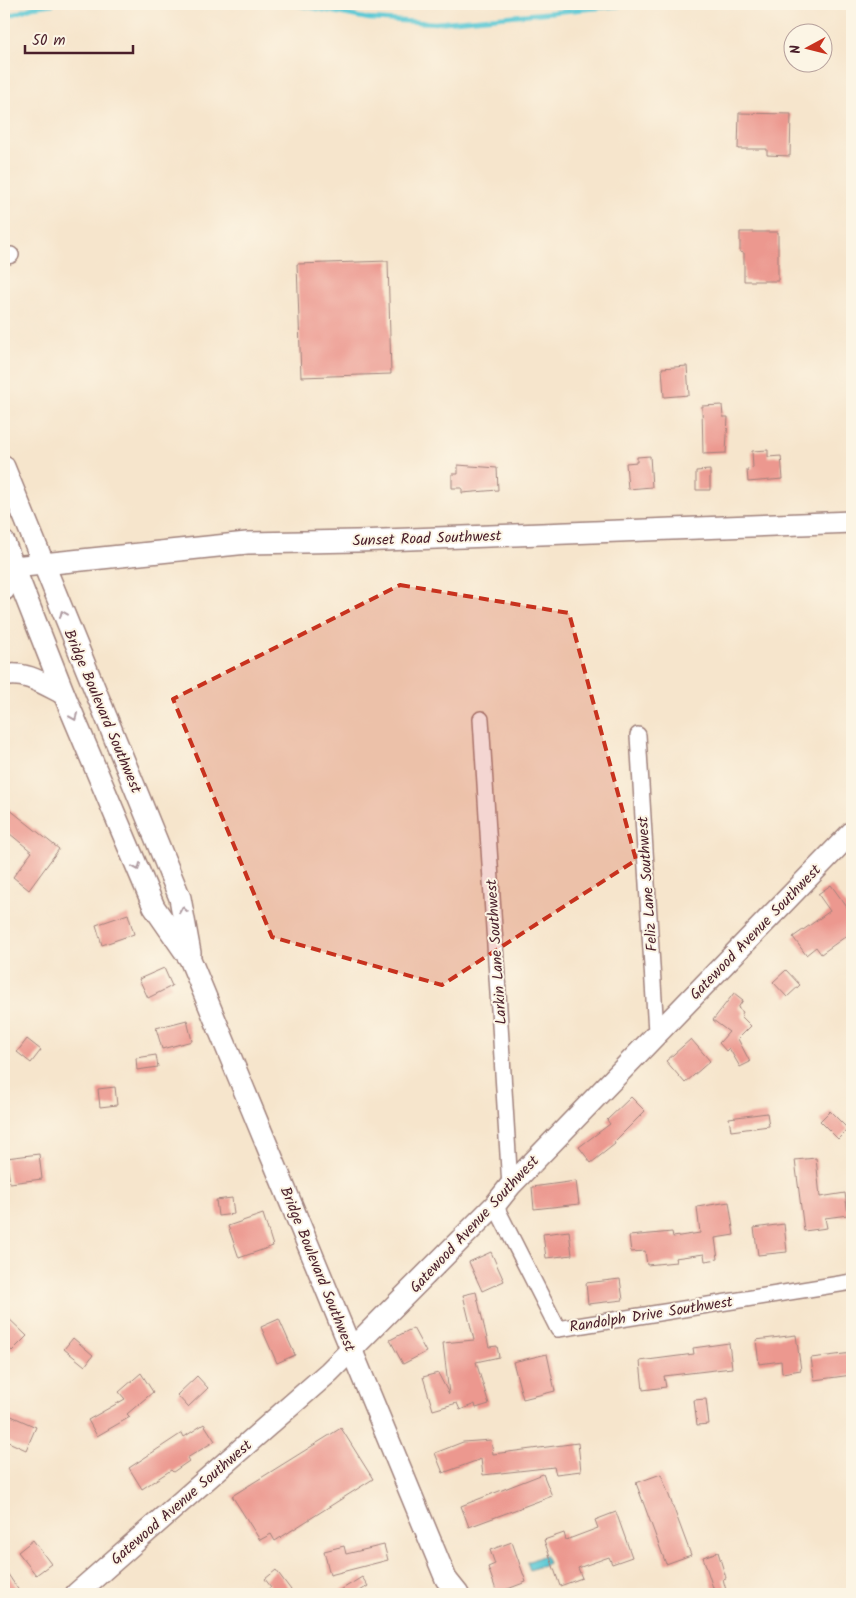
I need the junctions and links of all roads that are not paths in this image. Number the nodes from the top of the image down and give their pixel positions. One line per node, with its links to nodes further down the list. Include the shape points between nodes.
1 (4, 467): 4 (street, Bridge Boulevard Southwest)
2 (852, 522): 4 (street, Sunset Road Southwest, via 247,543)
3 (4, 542): 5 (street, Bridge Boulevard Southwest)
4 (41, 562): 5 (street, Sunset Road Southwest); 12 (street, Bridge Boulevard Southwest, one-way to 4, via 180,898)
5 (9, 567): 6 (street); 8 (street, Bridge Boulevard Southwest)
6 (4, 590)
7 (4, 676): 8 (street, via 32,678)
8 (64, 694): 12 (street, Bridge Boulevard Southwest, one-way to 12, via 154,907)
9 (481, 719): 14 (street, Larkin Lane Southwest)
10 (638, 735): 13 (street, Feliz Lane Southwest)
11 (852, 832): 13 (street, Gatewood Avenue Southwest)
12 (190, 959): 17 (street, Bridge Boulevard Southwest)
13 (656, 1032): 14 (street, Gatewood Avenue Southwest)
14 (510, 1186): 15 (street, Gatewood Avenue Southwest)
15 (495, 1205): 16 (street, Randolph Drive Southwest, via 558,1330); 17 (street, Gatewood Avenue Southwest)
16 (852, 1282)
17 (351, 1351): 18 (street, Bridge Boulevard Southwest); 19 (street, Gatewood Avenue Southwest)
18 (450, 1589)
19 (76, 1594)

